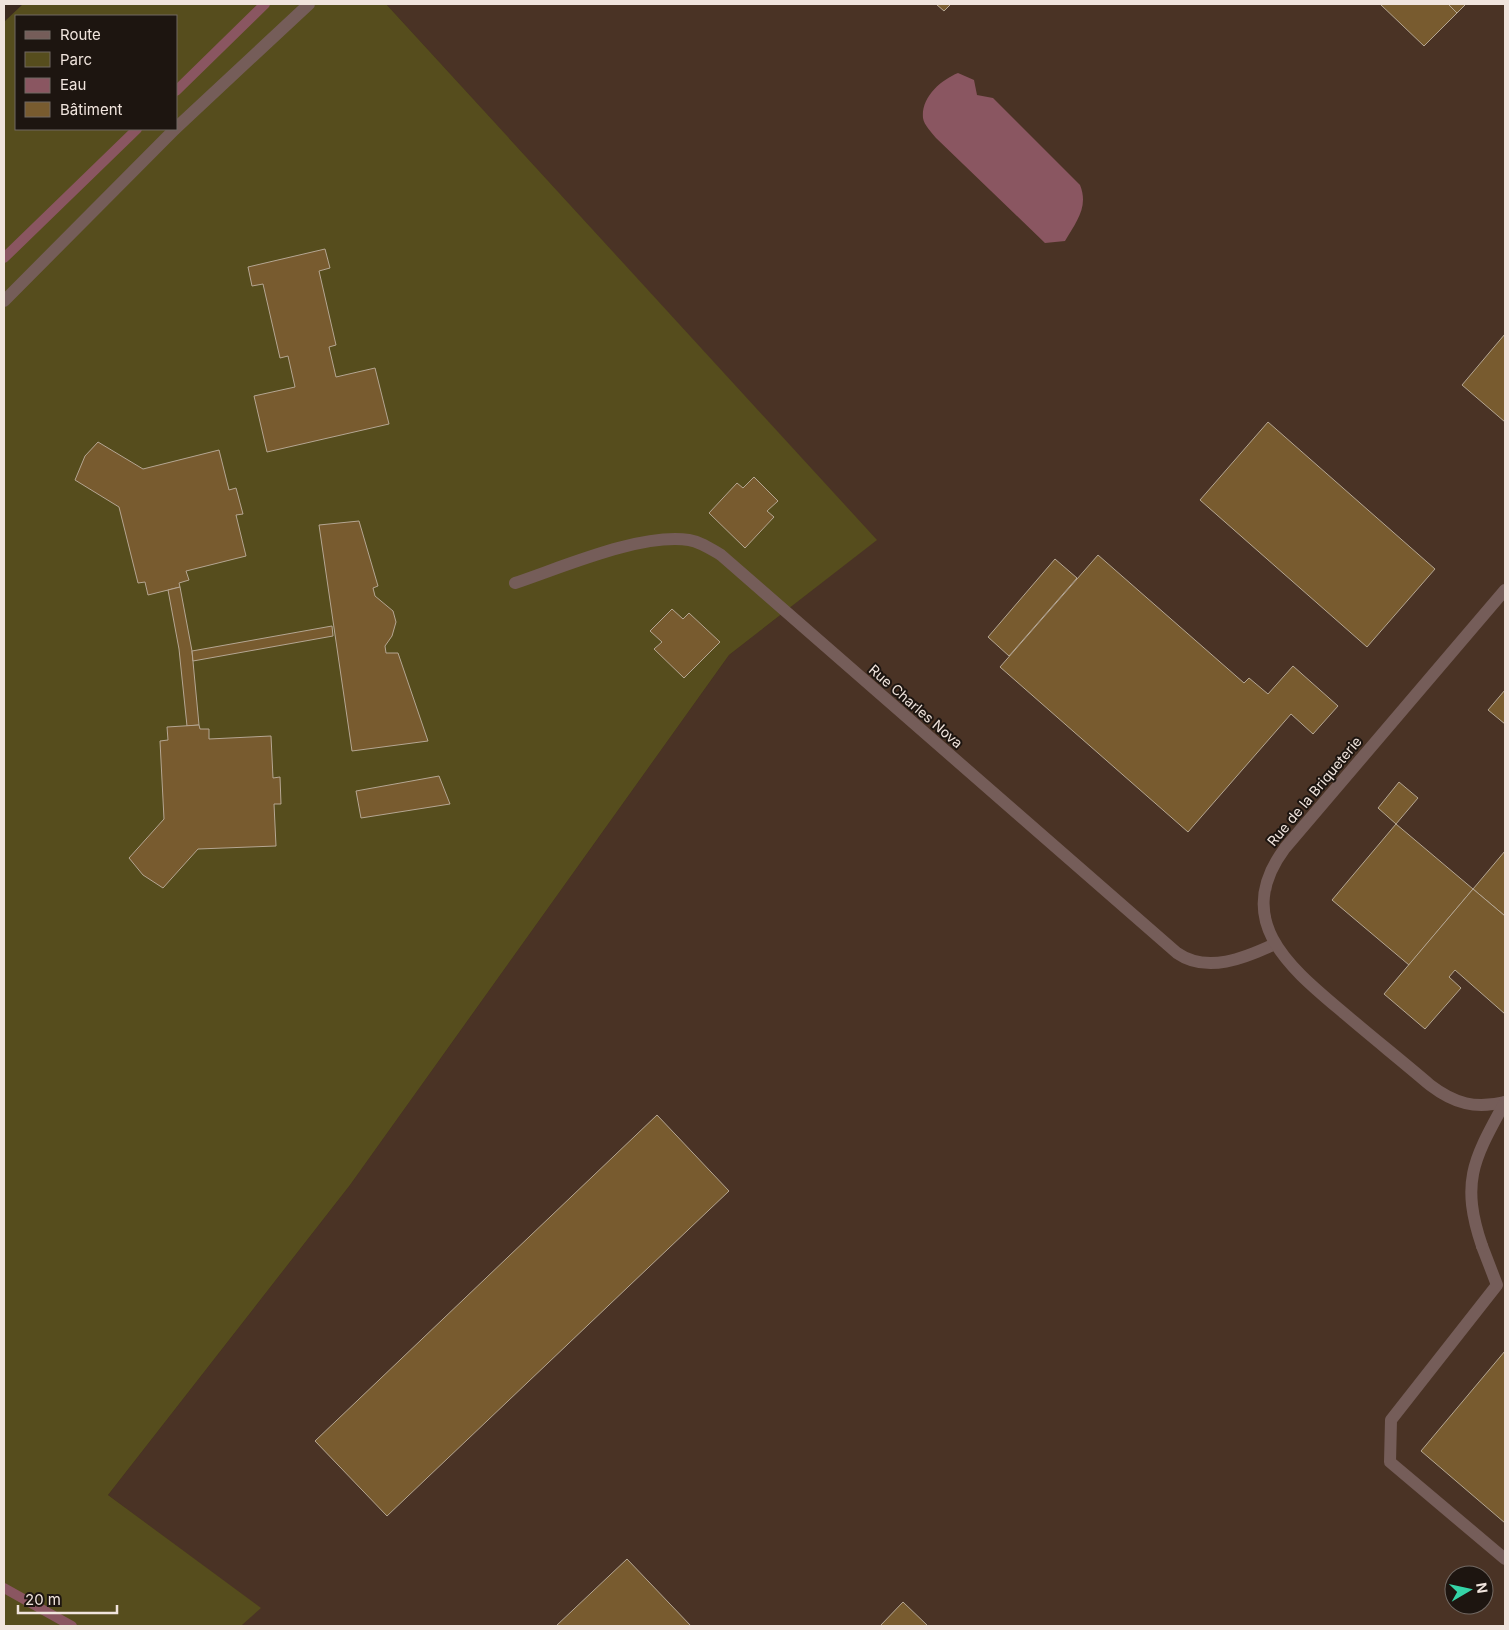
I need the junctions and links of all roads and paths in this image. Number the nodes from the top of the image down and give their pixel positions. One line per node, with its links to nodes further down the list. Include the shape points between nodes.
1 (309, 4): 2 (street)
2 (178, 126)
3 (174, 130): 4 (street)
4 (4, 301)
5 (515, 583): 7 (street, Rue Charles Nova, via 640,542 679,539 701,544 731,564 1177,953 1194,962 1216,963 1242,958)
6 (1505, 590): 7 (street, Rue de la Briqueterie, via 1277,859 1267,880 1264,906)
7 (1275, 944): 8 (street, Rue de la Briqueterie, via 1304,979 1448,1099 1471,1106)
8 (1505, 1102): 9 (street, Rue de la Briqueterie, via 1478,1152 1470,1185 1473,1214 1497,1285 1390,1420 1390,1462)
9 (1505, 1559)

